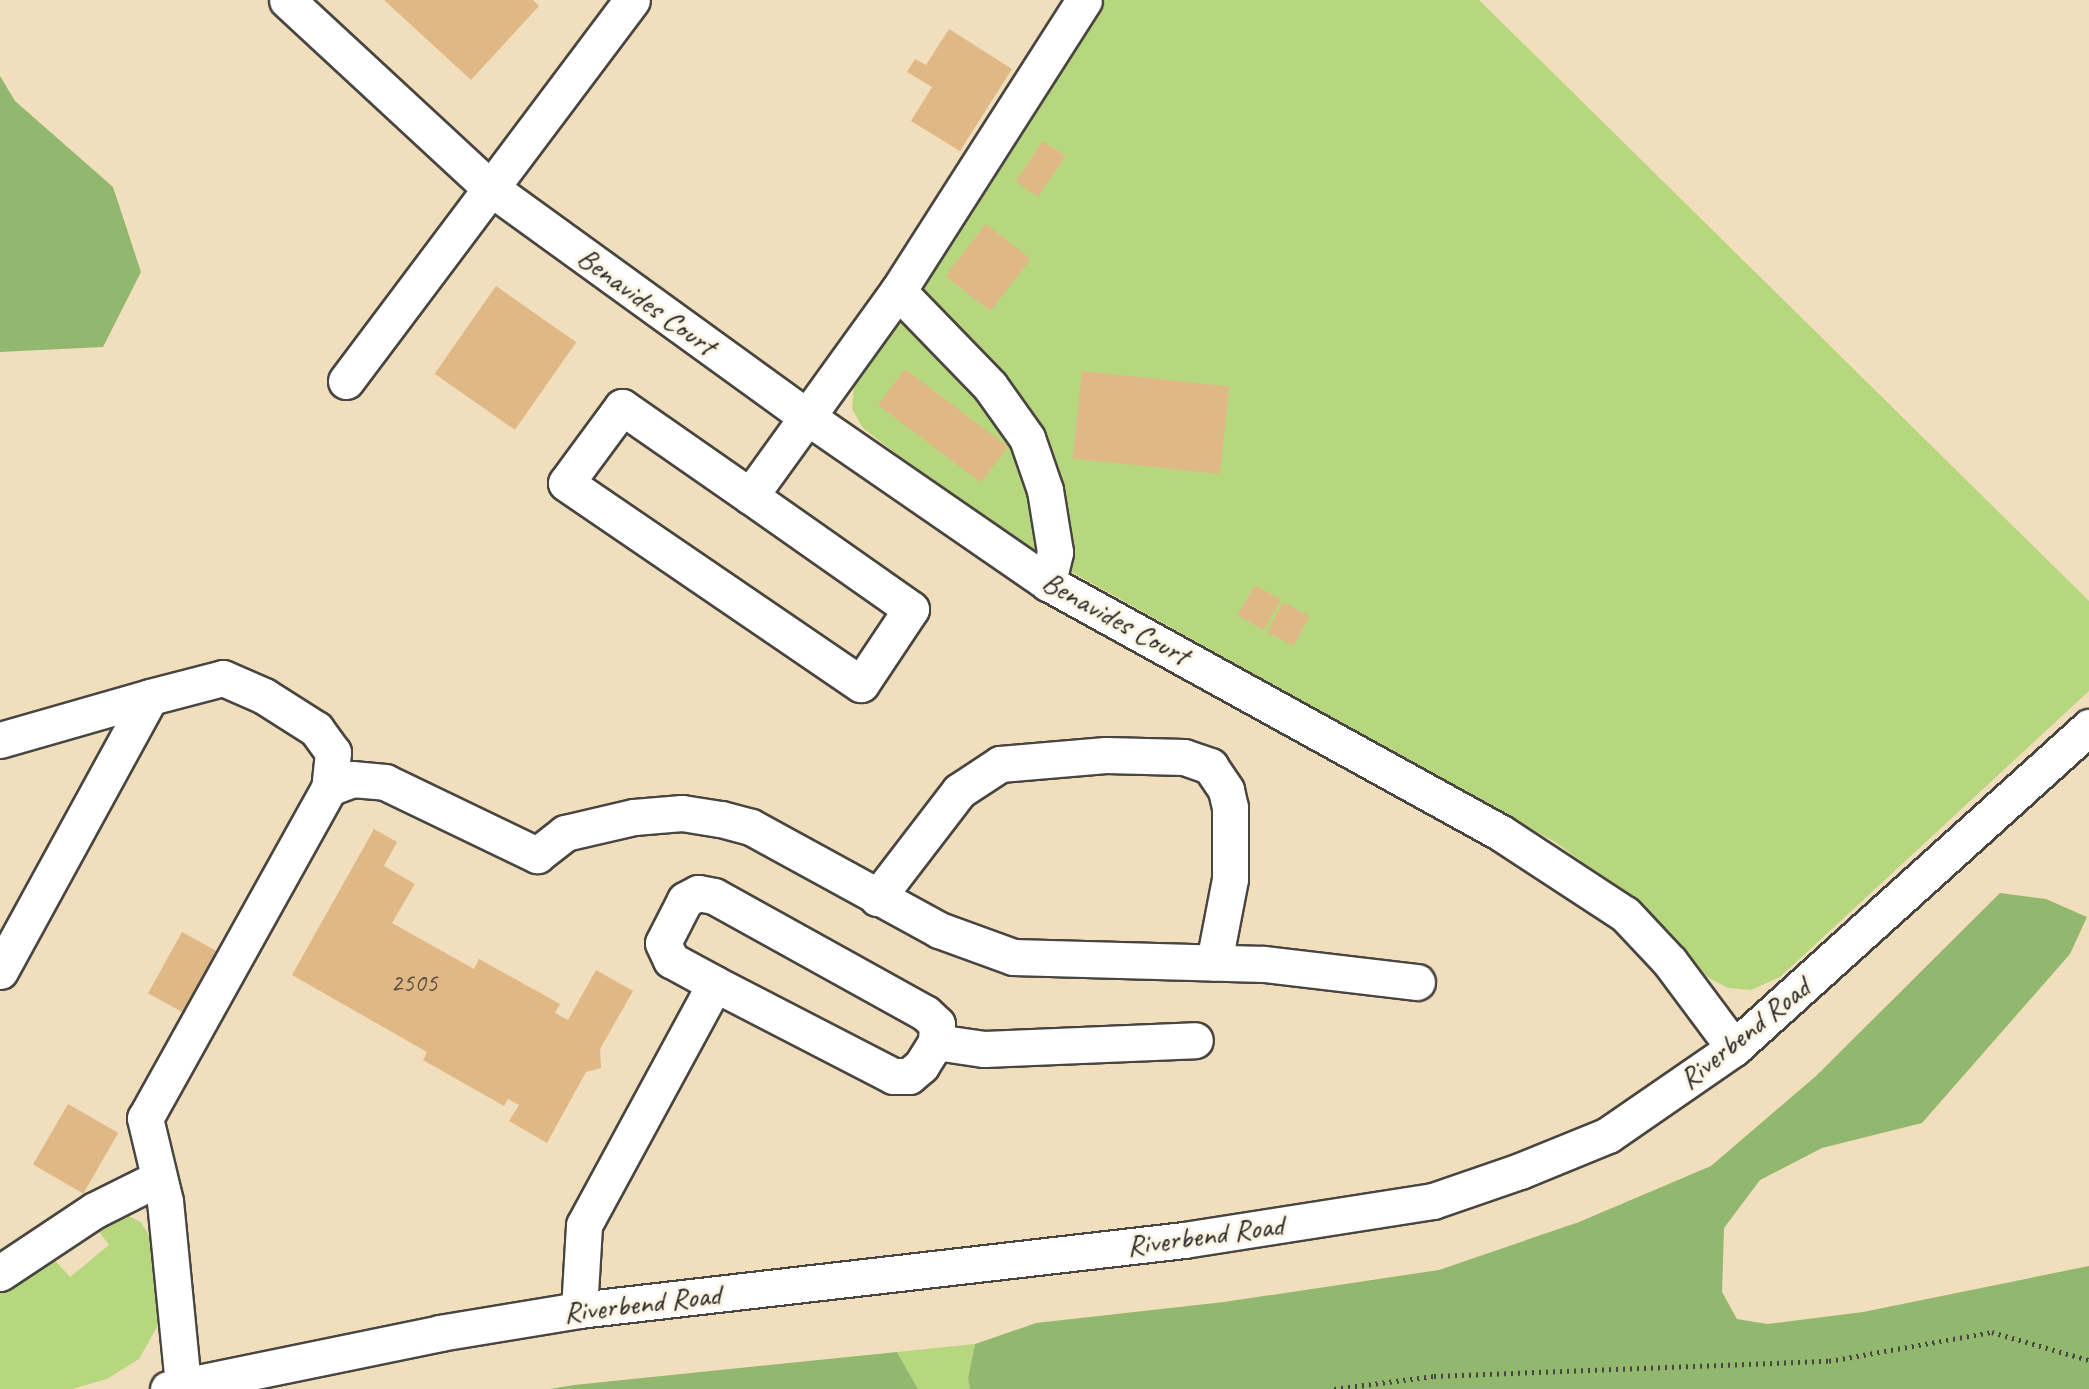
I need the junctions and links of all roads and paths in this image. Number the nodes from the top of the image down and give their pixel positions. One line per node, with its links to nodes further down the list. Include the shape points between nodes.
1 (287, 0): 4 (street, Benavides Court)
2 (632, 0): 4 (street)
3 (1084, 0): 5 (street)
4 (488, 186): 6 (street); 7 (street, Benavides Court)
5 (898, 291): 7 (street); 9 (street, via 990,386 1027,438 1045,490 1055,552)
6 (346, 380)
7 (806, 416): 8 (street); 9 (street, Benavides Court)
8 (750, 496): 8 (street, via 912,609 861,684 566,483 622,407)
9 (1048, 583): 21 (street, Benavides Court, via 1233,681 1562,871 1625,914 1670,962)
10 (150, 697): 12 (street); 13 (street, via 223,678 264,696 316,729 333,752); 16 (street)
11 (2089, 727): 21 (street, Riverbend Road)
12 (0, 740)
13 (329, 788): 14 (street, via 352,779 385,782 537,855 565,833 635,817 682,813 721,819 751,827); 22 (street, via 149,1104 145,1133)
14 (877, 898): 15 (street, via 939,930 1013,957); 15 (street, via 959,791 1000,764 1106,755 1184,757 1210,766 1226,790 1230,807 1230,879)
15 (1214, 962): 17 (street)
16 (0, 971)
17 (1417, 982)
18 (715, 984): 20 (street, via 892,1076 915,1071); 20 (street, via 671,960 663,943 685,900 698,893 714,896 925,1013 937,1024); 24 (street, via 584,1225)
19 (1195, 1040): 20 (street, via 984,1049)
20 (936, 1042)
21 (1734, 1048): 24 (street, Riverbend Road, via 1608,1135 1433,1200 1184,1240)
22 (157, 1180): 23 (street, via 95,1210); 26 (street, via 165,1201)
23 (0, 1273)
24 (579, 1310): 26 (street, Riverbend Road)
25 (2089, 1360): 27 (path, via 1993,1332 1829,1361 1434,1376)
26 (175, 1387)
27 (1334, 1389)

